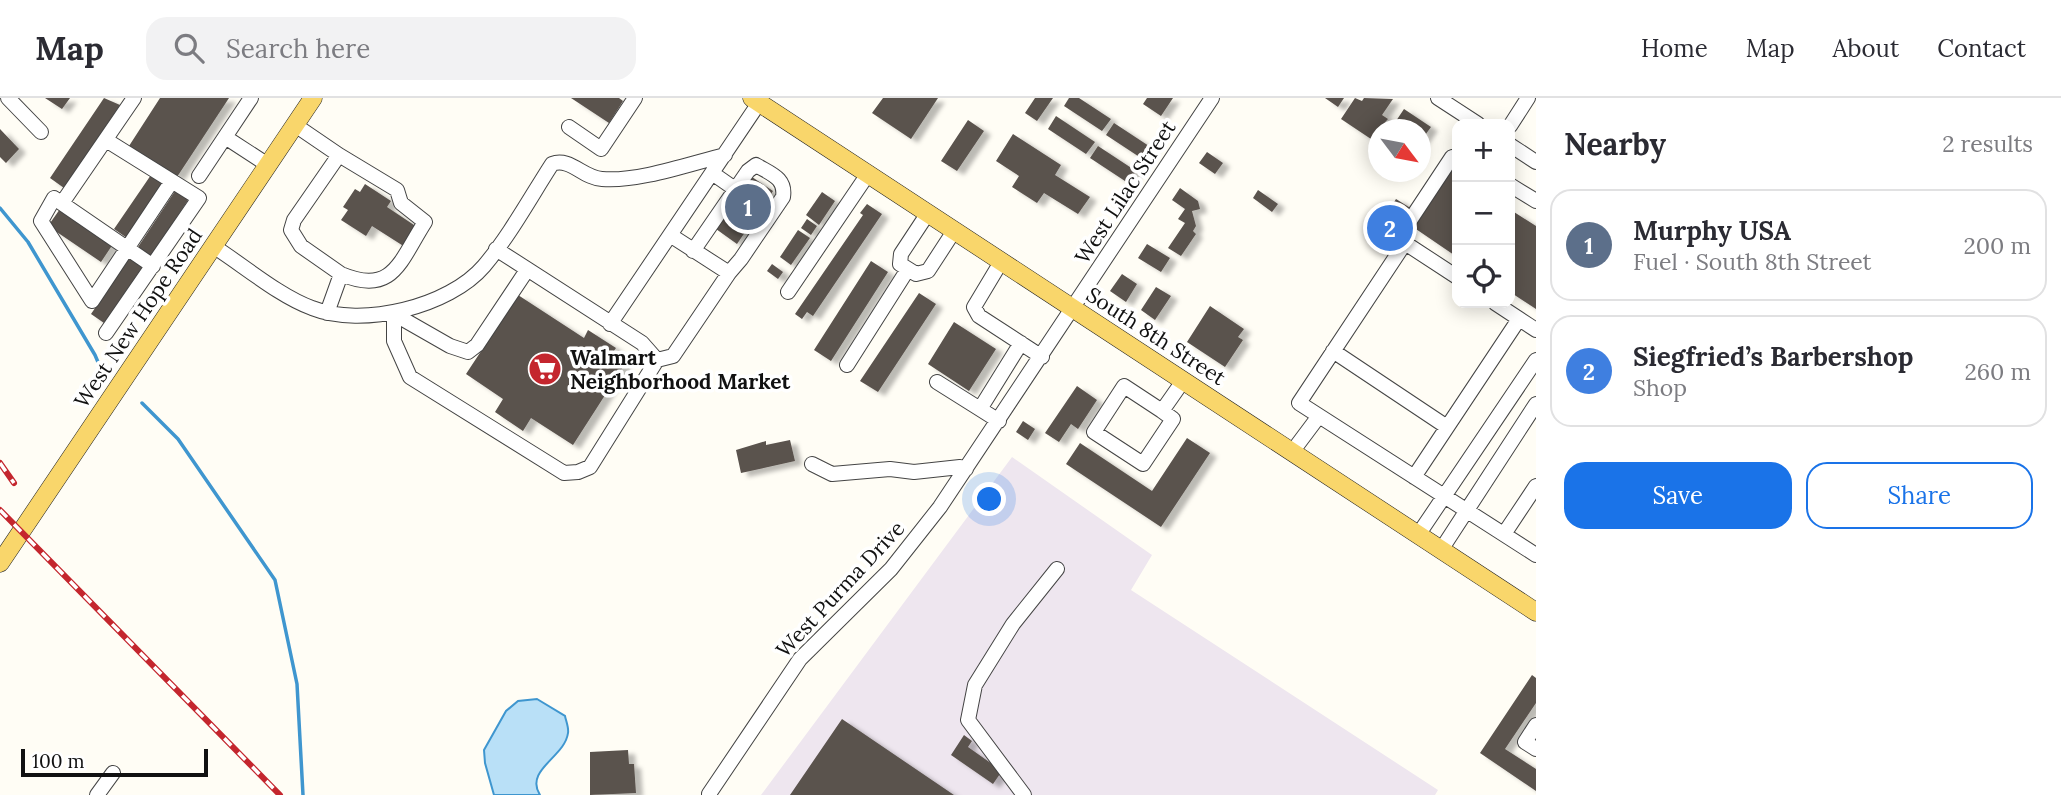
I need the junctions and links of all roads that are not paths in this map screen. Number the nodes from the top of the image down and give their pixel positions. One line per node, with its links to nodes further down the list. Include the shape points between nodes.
1 (8, 98): 14 (street)
2 (134, 98): 16 (street)
3 (251, 98): 15 (street)
4 (313, 98): 12 (main road, West New Hope Road)
5 (635, 98): 13 (street, via 601,149)
6 (1212, 98): 48 (street, West Lilac Street)
7 (1437, 98): 10 (street)
8 (1528, 98): 11 (street)
9 (755, 100): 19 (street); 24 (main road, South 8th Street)
10 (1470, 119)
11 (1514, 119)
12 (295, 125): 18 (street); 22 (main road, West New Hope Road)
13 (569, 127)
14 (41, 132)
15 (225, 137): 22 (street); 25 (street)
16 (106, 140): 26 (street); 30 (street)
17 (1515, 148): 21 (street)
18 (339, 155): 44 (street, via 291,230 301,246); 44 (street, via 397,190 401,203 425,222 390,276 364,284)
19 (725, 155): 23 (street); 37 (street, via 624,178 602,179 569,164 552,164)
20 (1452, 157): 34 (street, via 1409,222)
21 (1536, 162)
22 (268, 165): 35 (main road, West New Hope Road)
23 (712, 173): 28 (street); 33 (street)
24 (868, 174): 31 (main road, South 8th Street); 46 (street)
25 (199, 176)
26 (172, 181): 36 (street); 40 (street, via 199,198)
27 (1515, 188): 29 (street)
28 (735, 189): 38 (street); 43 (street, via 756,165 785,186 783,197)
29 (1536, 201)
30 (62, 203): 36 (street); 36 (street, via 54,198 41,220 92,301)
31 (928, 214): 32 (main road, South 8th Street); 41 (street, via 901,254 900,264)
32 (954, 231): 39 (main road, South 8th Street); 41 (street, via 928,271 916,274)
33 (670, 235): 38 (street); 52 (street)
34 (1405, 243): 45 (street); 56 (street)
35 (213, 246): 49 (street, via 309,307); 80 (main road, West New Hope Road)
36 (128, 249): 40 (street)
37 (496, 249): 42 (street); 50 (street, via 467,282)
38 (693, 251): 43 (street)
39 (1001, 262): 48 (main road, South 8th Street); 55 (street, via 974,307 979,316)
40 (153, 265): 54 (street)
41 (908, 269): 60 (street)
42 (527, 270): 50 (street, via 468,352); 52 (street)
43 (729, 272): 58 (street, via 673,356)
44 (341, 274): 49 (street)
45 (1452, 274)
46 (788, 292)
47 (1502, 308): 51 (street)
48 (1074, 310): 57 (street, West Purma Drive); 61 (main road, South 8th Street)
49 (327, 313): 50 (street)
50 (394, 314): 58 (street, via 394,341 410,377 564,473 590,467)
51 (1519, 319): 53 (street); 68 (street)
52 (610, 324): 58 (street, via 642,344)
53 (1536, 330)
54 (106, 333)
55 (1021, 343): 57 (street); 64 (street)
56 (1333, 351): 66 (street, via 1300,403); 68 (street)
57 (1042, 357): 67 (street, West Purma Drive)
58 (657, 360)
59 (1536, 360): 74 (street)
60 (847, 365)
61 (1182, 381): 65 (street); 69 (main road, South 8th Street)
62 (937, 382): 64 (street)
63 (1536, 404): 75 (street)
64 (980, 408): 67 (street)
65 (1162, 411): 65 (street, via 1124,386 1094,432 1143,464 1173,419)
66 (1319, 416): 69 (street); 72 (street)
67 (999, 421): 71 (street, West Purma Drive)
68 (1447, 427): 72 (street)
69 (1292, 452): 77 (main road, South 8th Street)
70 (812, 464): 71 (street, via 832,474 890,468 914,472)
71 (966, 469): 86 (street, West Purma Drive, via 891,569 800,659)
72 (1414, 477): 74 (street)
73 (1536, 486): 76 (street)
74 (1444, 497): 75 (street); 77 (street)
75 (1466, 511): 76 (street); 78 (street)
76 (1504, 534): 79 (street)
77 (1418, 535): 78 (main road, South 8th Street)
78 (1441, 550): 82 (main road, South 8th Street)
79 (1536, 555)
80 (0, 563)
81 (1057, 569): 88 (street, via 1013,624 975,685 968,720)
82 (1536, 612)
83 (1536, 725): 84 (street, via 1525,742)
84 (1536, 750)
85 (113, 773): 87 (street)
86 (709, 794)
87 (97, 795)
88 (1024, 795)

